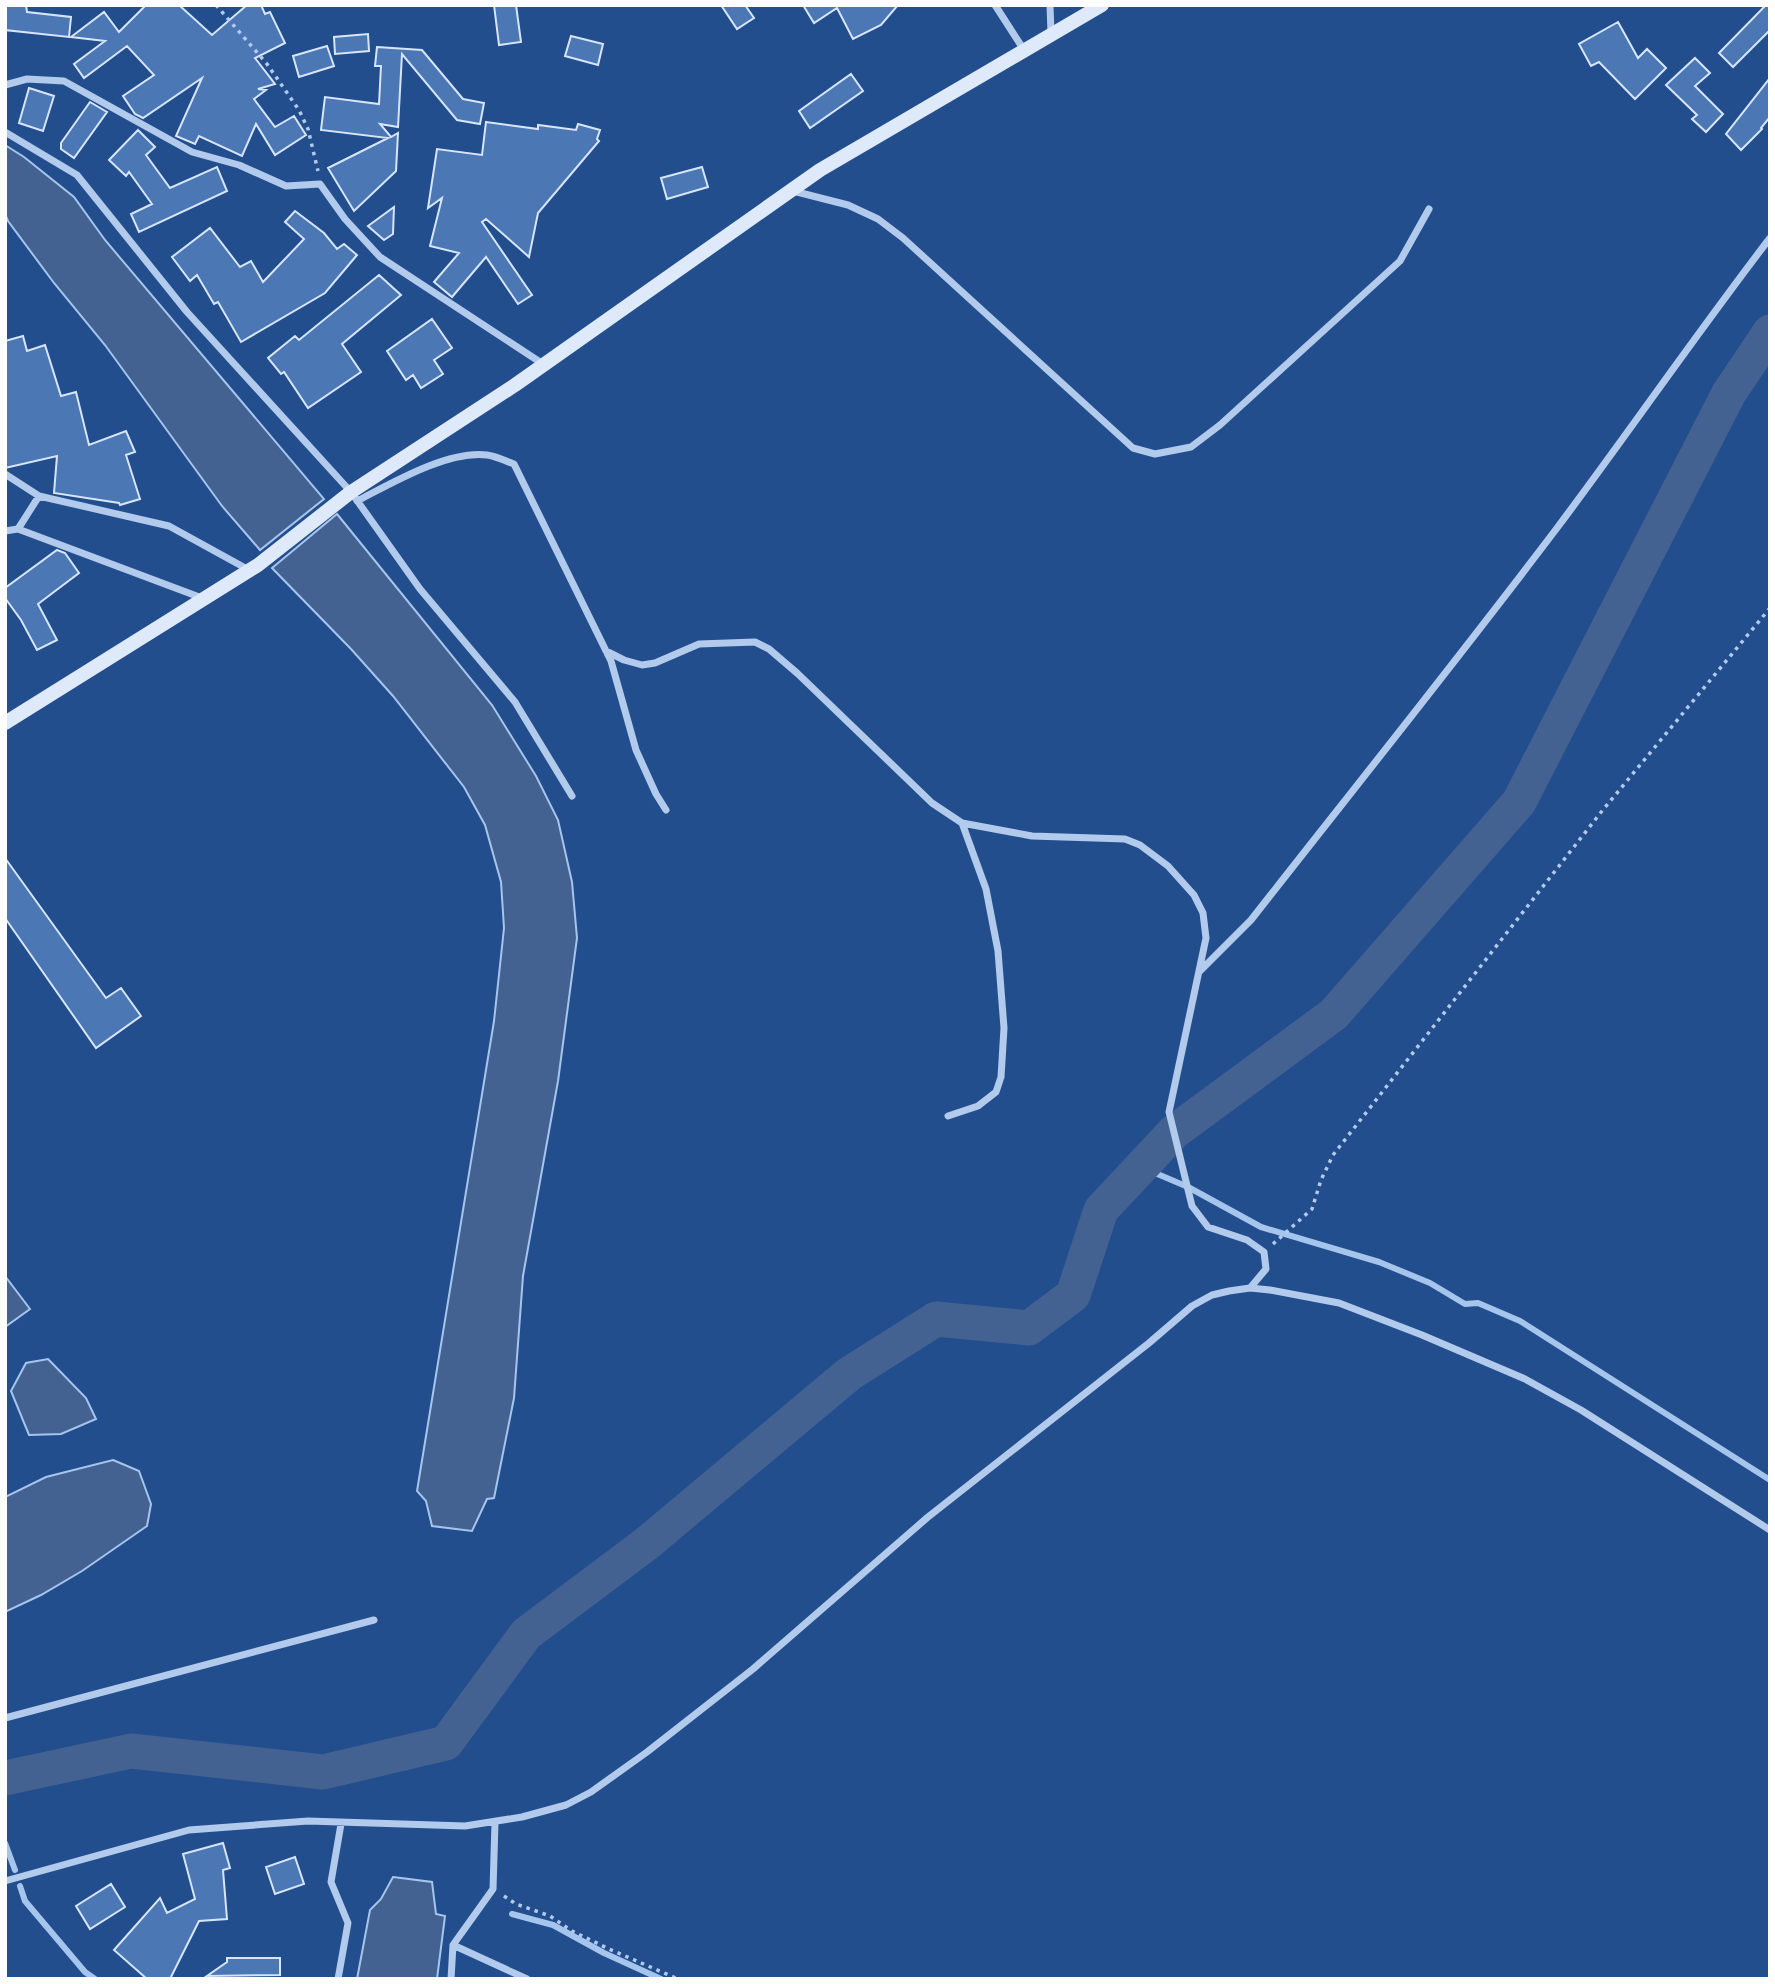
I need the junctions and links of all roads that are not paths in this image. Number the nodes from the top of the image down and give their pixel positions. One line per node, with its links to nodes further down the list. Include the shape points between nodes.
1 (995, 5): 5 (street)
2 (1050, 5): 4 (street)
3 (1102, 5): 4 (main road)
4 (1051, 35): 5 (main road)
5 (1024, 50): 8 (main road)
6 (5, 85): 11 (street, via 27,79 64,81 192,152 239,165 286,186 320,184 380,257)
7 (5, 132): 14 (street, via 77,175 187,312)
8 (792, 190): 9 (street, via 848,205 878,219 1133,448 1155,454 1191,447 1220,425 1400,261); 11 (main road)
9 (1429, 209)
10 (1770, 238): 24 (street, via 1529,564 1251,920)
11 (542, 363): 14 (main road)
12 (5, 474): 13 (street)
13 (39, 496): 15 (street); 17 (street, via 169,526)
14 (350, 497): 17 (main road); 19 (street, via 461,456 487,455 514,464); 21 (street, via 515,702)
15 (18, 529): 16 (street); 18 (street)
16 (5, 531)
17 (254, 568): 18 (main road)
18 (205, 599): 20 (main road)
19 (606, 651): 22 (street, via 636,750); 23 (street, via 642,665 699,644 755,642 797,673 932,803)
20 (5, 723)
21 (572, 796)
22 (666, 810)
23 (962, 823): 24 (street, via 1032,836 1125,839 1140,845 1168,866 1194,895 1203,913 1206,938); 25 (street, via 986,889 998,951 1004,1028 996,1092 978,1105)
24 (1200, 971): 26 (street, via 1169,1112 1192,1206 1208,1227 1247,1240 1264,1252 1266,1269)
25 (948, 1116)
26 (1250, 1288): 27 (street, via 1339,1303 1525,1379); 30 (street, via 1212,1295 1192,1306 928,1517 753,1669 591,1792 546,1812)
27 (1770, 1530)
28 (374, 1620): 29 (street)
29 (5, 1718)
30 (495, 1823): 31 (street); 33 (street, via 493,1889)
31 (341, 1824): 32 (street, via 279,1822 189,1830); 34 (street, via 331,1882 348,1923)
32 (5, 1881)
33 (453, 1945): 35 (street); 36 (street)
34 (338, 1979)
35 (450, 1979)
36 (527, 1979)

